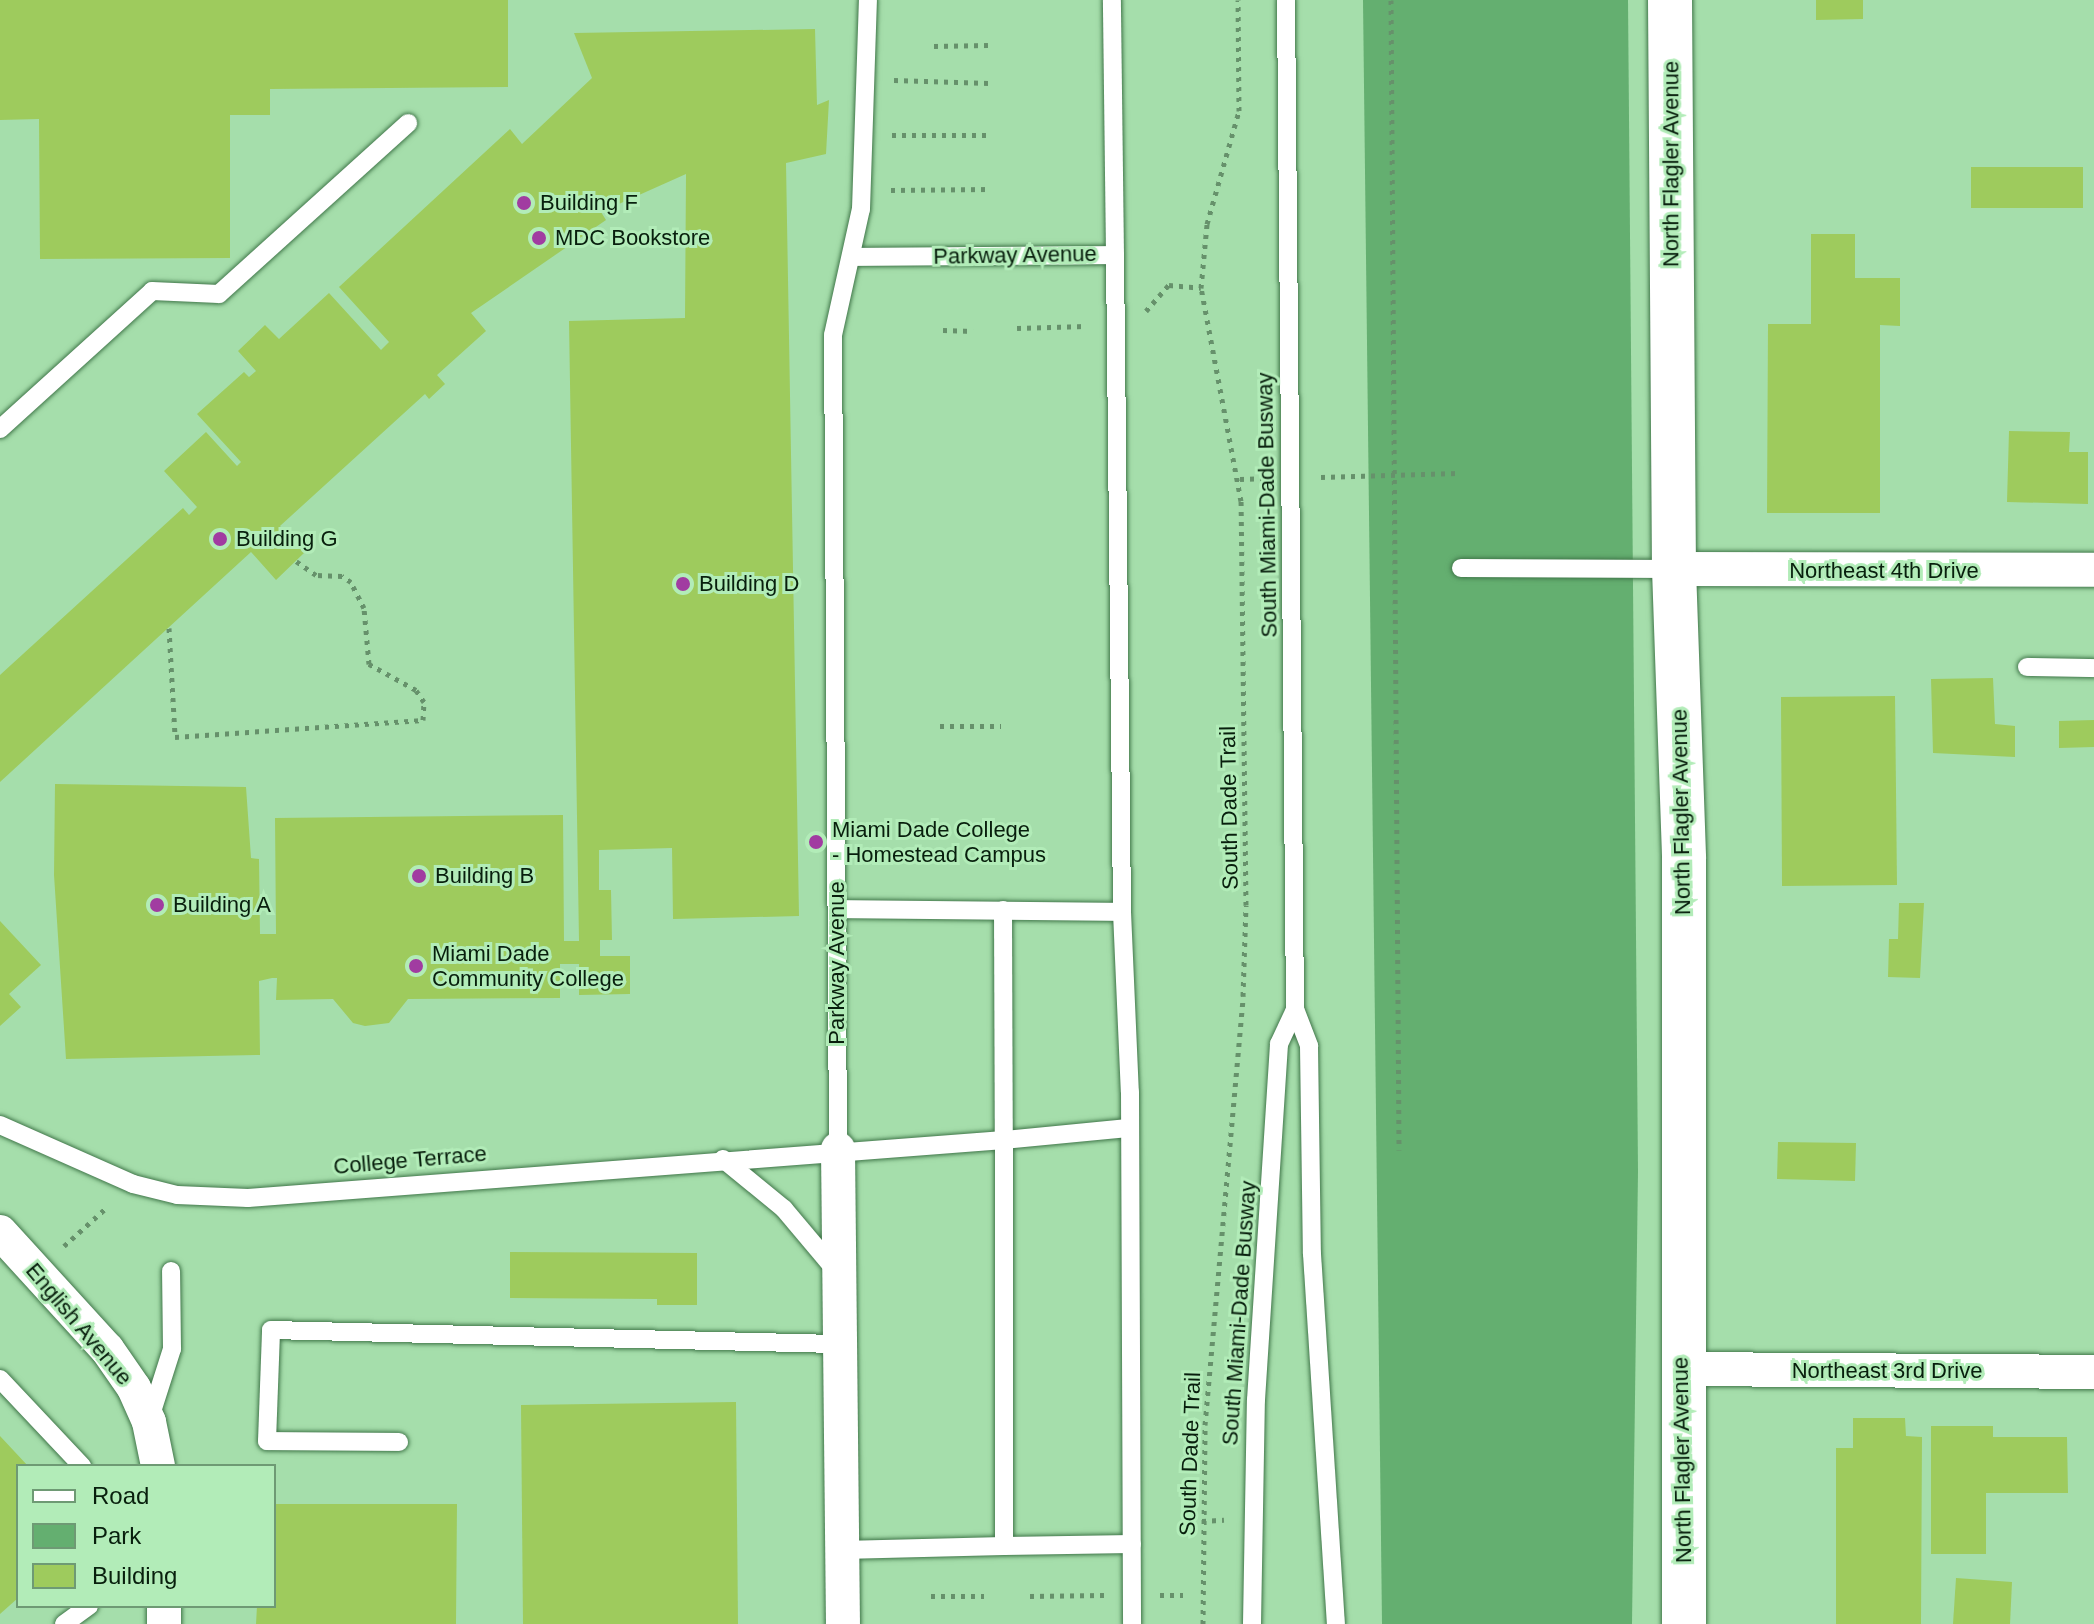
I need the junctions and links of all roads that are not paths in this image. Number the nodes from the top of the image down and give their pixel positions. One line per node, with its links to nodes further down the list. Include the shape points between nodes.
1 (868, 0): 7 (lane, Parkway Avenue, via 861,209)
2 (1112, 0): 6 (lane, Parkway Avenue)
3 (1286, 0): 17 (lane, South Miami-Dade Busway)
4 (1670, 0): 10 (street, North Flagler Avenue)
5 (408, 123): 8 (lane, via 219,294 152,291)
6 (1115, 255): 7 (lane, Parkway Avenue); 16 (lane)
7 (852, 257): 14 (lane, Parkway Avenue, via 833,335)
8 (0, 429)
9 (1461, 568): 10 (lane)
10 (1674, 569): 11 (street, Northeast 4th Drive); 27 (street, North Flagler Avenue, via 1684,859)
11 (2094, 570)
12 (2027, 667): 13 (lane)
13 (2094, 668)
14 (838, 909): 15 (lane); 21 (lane, Parkway Avenue)
15 (1003, 910): 16 (lane); 20 (lane)
16 (1122, 912): 19 (lane)
17 (1295, 1009): 41 (lane, South Miami-Dade Busway, via 1279,1044 1256,1400); 42 (lane, South Miami-Dade Busway, via 1309,1046 1312,1254)
18 (0, 1125): 22 (lane, College Terrace, via 133,1184 210,1197)
19 (1129, 1128): 20 (lane, College Terrace); 34 (lane)
20 (1004, 1140): 21 (lane, College Terrace); 35 (lane)
21 (838, 1149): 22 (lane, College Terrace); 25 (street, Parkway Avenue)
22 (723, 1159): 25 (lane, via 784,1209)
23 (0, 1232): 30 (street, English Avenue, via 107,1349)
24 (171, 1271): 30 (lane, via 172,1349)
25 (837, 1272): 26 (street, Parkway Avenue)
26 (836, 1344): 31 (lane, via 271,1330 267,1441); 36 (street, Parkway Avenue)
27 (1680, 1369): 28 (street, Northeast 3rd Drive); 43 (street, North Flagler Avenue)
28 (2094, 1372)
29 (0, 1379): 32 (lane)
30 (149, 1422): 33 (street, English Avenue)
31 (399, 1442)
32 (80, 1464)
33 (158, 1464)
34 (1132, 1544): 35 (lane); 40 (lane)
35 (1004, 1546): 36 (lane)
36 (842, 1550): 39 (street, Parkway Avenue)
37 (86, 1608): 38 (lane)
38 (64, 1624)
39 (843, 1624)
40 (1132, 1624)
41 (1252, 1624)
42 (1336, 1624)
43 (1684, 1624)

